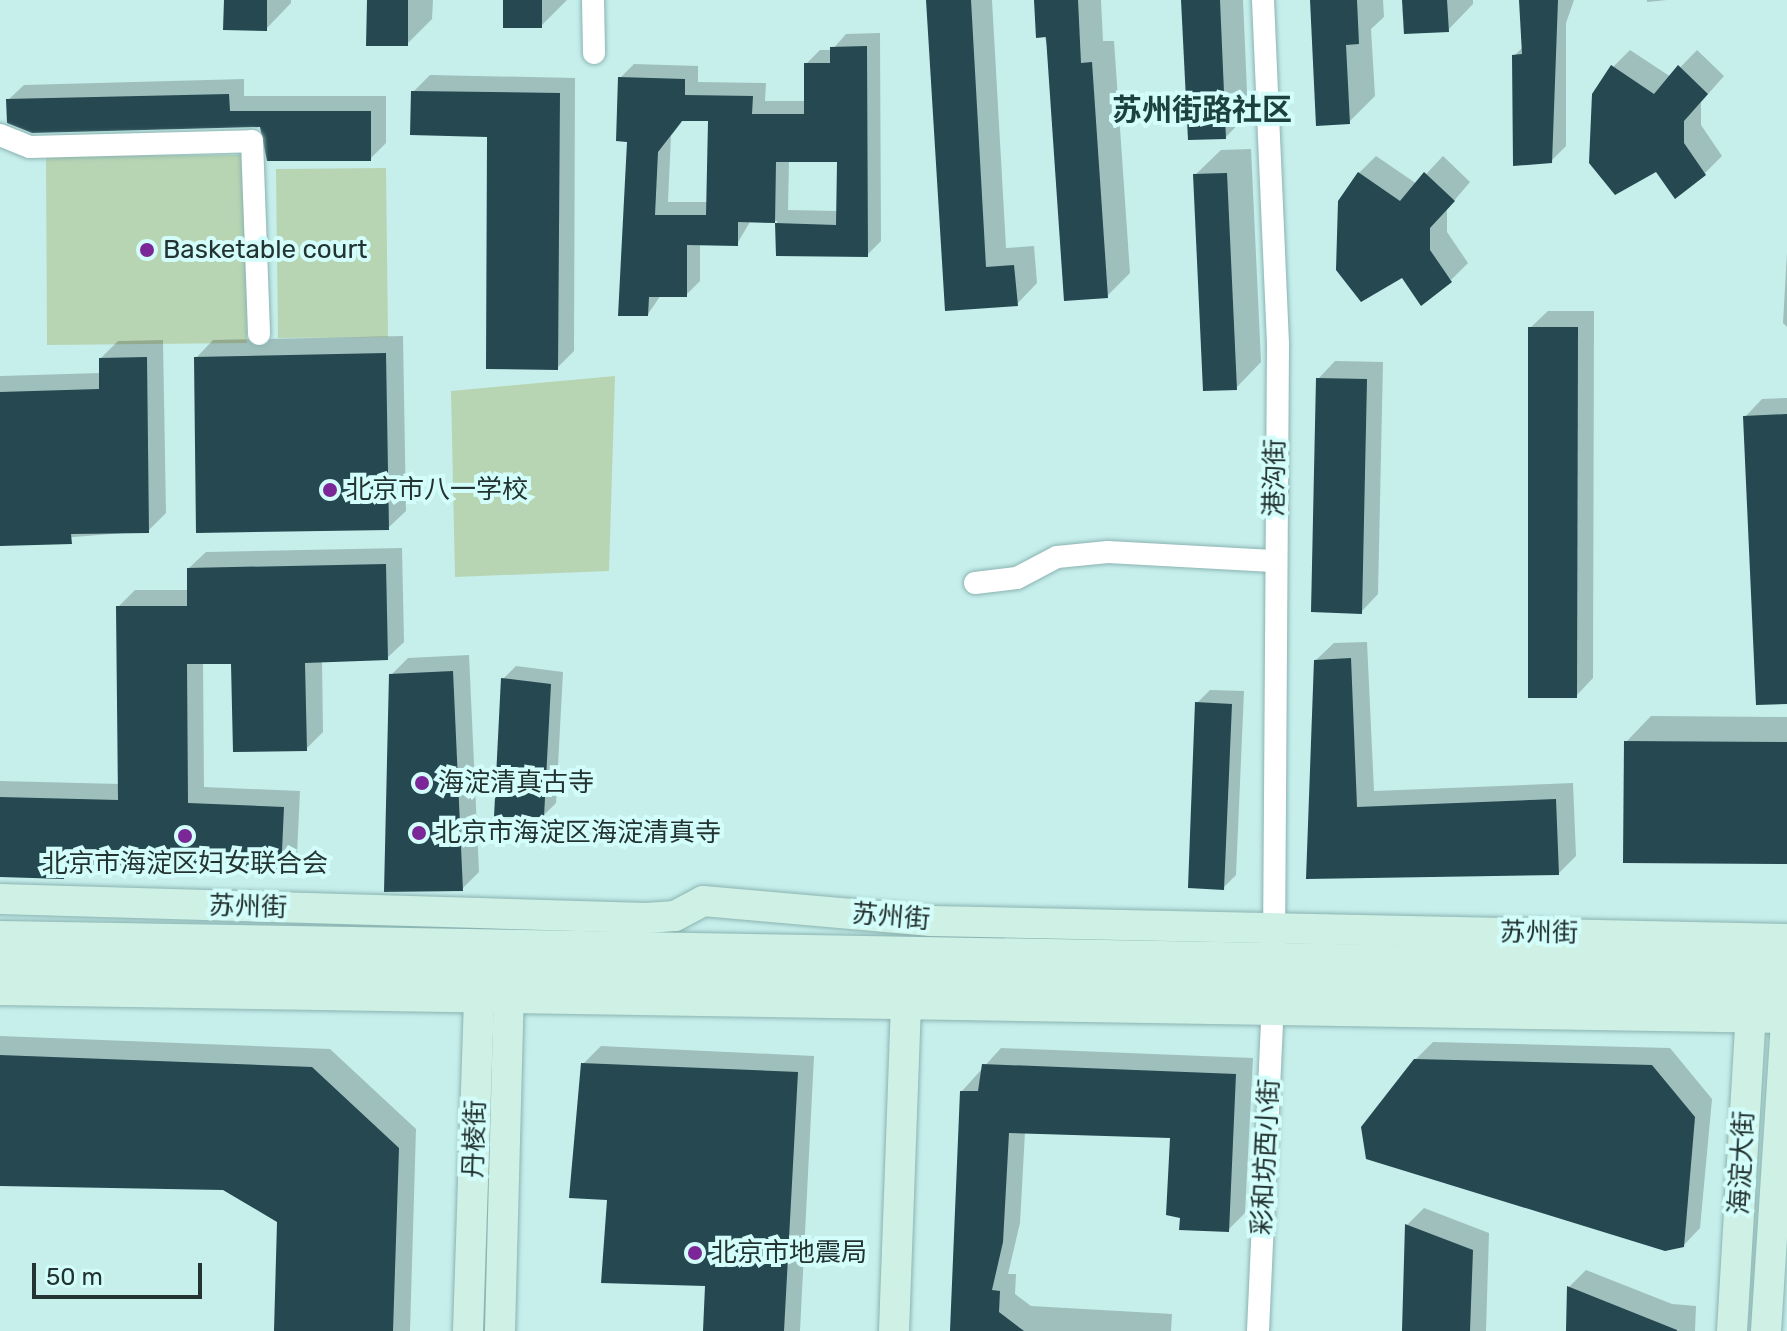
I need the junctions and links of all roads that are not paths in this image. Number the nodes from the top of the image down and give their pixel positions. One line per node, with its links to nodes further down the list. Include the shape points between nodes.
1 (593, 0): 3 (street)
2 (1263, 0): 6 (street, 港沟街, via 1278,345)
3 (594, 53)
4 (0, 135): 5 (street, via 30,147 252,141)
5 (259, 334)
6 (1273, 561): 7 (street, via 1108,552 1057,557 1017,578); 13 (street, 港沟街)
7 (975, 583)
8 (0, 899): 13 (main road, 苏州街, via 646,918 675,916 703,901 931,921)
9 (0, 936): 14 (main road, 苏州街)
10 (1787, 939): 13 (main road, 苏州街)
11 (0, 962): 14 (main road, 苏州街)
12 (1787, 967): 16 (main road, 苏州街)
13 (1274, 970): 14 (main road, 苏州街); 16 (main road, 苏州街); 16 (main road, 苏州街); 18 (main road, 苏州街); 24 (street, 彩和坊西小街)
14 (495, 973): 15 (main road, 苏州街); 18 (main road, 苏州街); 21 (main road, 丹棱街); 22 (main road, 丹棱街)
15 (0, 990)
16 (1752, 993): 17 (main road, 苏州街); 20 (main road, 苏州街); 25 (main road, 海淀大街)
17 (1787, 996)
18 (906, 1005): 23 (main road)
19 (1787, 1009): 20 (main road, 海淀大街)
20 (1787, 1018): 26 (main road, 海淀大街)
21 (468, 1331)
22 (500, 1331)
23 (894, 1331)
24 (1258, 1331)
25 (1732, 1331)
26 (1766, 1331)

